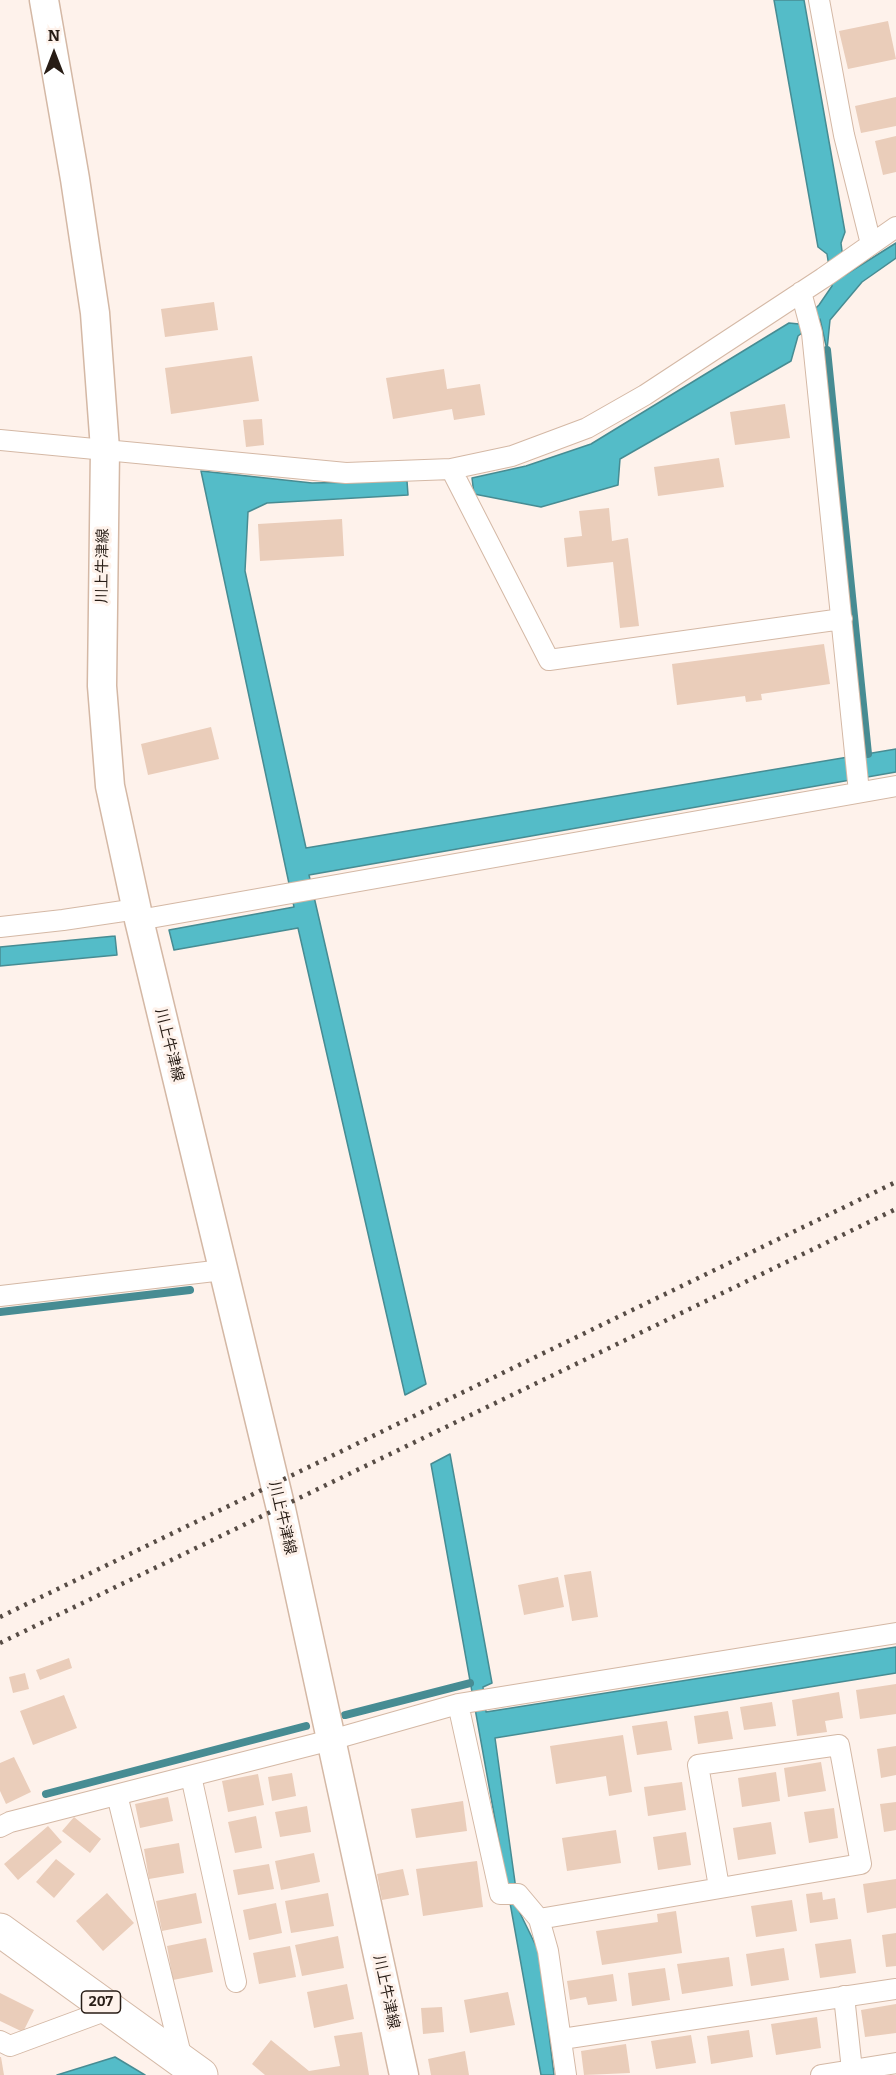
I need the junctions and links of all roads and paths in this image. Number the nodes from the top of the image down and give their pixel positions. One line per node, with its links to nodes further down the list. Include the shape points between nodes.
1 (44, 0): 7 (main road, 川上牛津線, via 95,313)
2 (819, 0): 4 (street, via 844,135)
3 (896, 227): 4 (street)
4 (871, 244): 5 (street, via 823,278)
5 (804, 301): 8 (street, via 587,429 512,456); 9 (street, via 812,333)
6 (0, 440): 7 (street)
7 (105, 449): 8 (street, via 346,472); 12 (main road, 川上牛津線, via 102,686 110,786)
8 (451, 469): 9 (street, via 549,660)
9 (842, 619): 11 (street)
10 (896, 786): 11 (street)
11 (860, 792): 12 (street, via 283,894)
12 (138, 914): 13 (street); 14 (main road, 川上牛津線)
13 (0, 927)
14 (223, 1270): 15 (street); 18 (main road, 川上牛津線, via 281,1509)
15 (0, 1296)
16 (896, 1633): 17 (street)
17 (458, 1704): 18 (street); 23 (street, via 500,1894 518,1894)
18 (331, 1740): 19 (street); 34 (main road, 川上牛津線)
19 (191, 1776): 20 (street); 25 (street)
20 (117, 1795): 21 (street); 32 (street)
21 (3, 1821)
22 (720, 1887): 22 (street, via 861,1864 839,1745 698,1765); 23 (street)
23 (539, 1919): 29 (street)
24 (0, 1929): 28 (highway, 207)
25 (236, 1982)
26 (896, 1989): 27 (street)
27 (844, 1996): 29 (street); 33 (street)
28 (110, 2008): 30 (street, via 10,2046); 32 (highway, 207)
29 (562, 2039): 35 (street)
30 (0, 2041)
31 (896, 2063): 33 (street)
32 (190, 2070)
33 (852, 2070): 36 (street)
34 (404, 2075)
35 (566, 2075)
36 (821, 2075)

